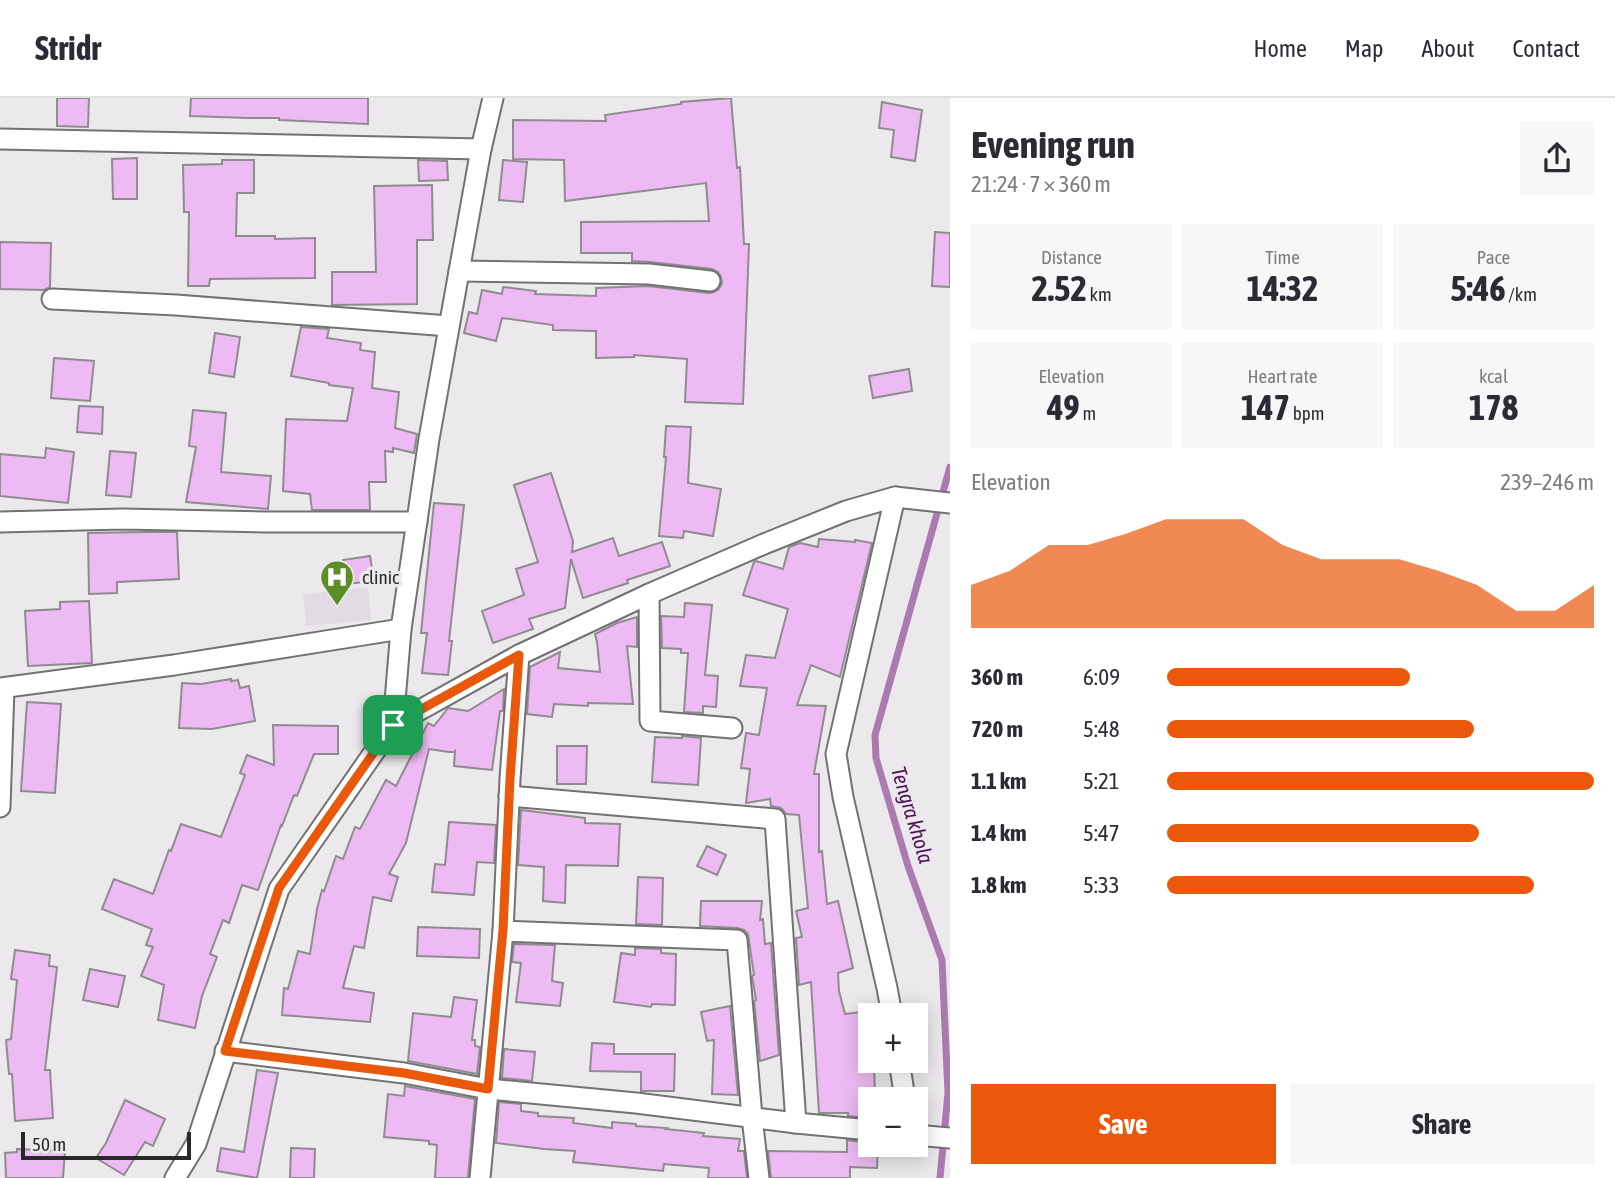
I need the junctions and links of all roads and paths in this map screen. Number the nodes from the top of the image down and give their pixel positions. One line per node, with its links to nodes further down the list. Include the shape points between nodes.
1 (494, 98): 3 (street)
2 (0, 139): 3 (street)
3 (481, 149): 4 (street)
4 (459, 271): 5 (street, via 649,274); 7 (street)
5 (710, 281)
6 (51, 299): 7 (street)
7 (449, 326): 11 (street)
8 (905, 498): 9 (street); 12 (street, via 846,511); 21 (street, via 836,754)
9 (950, 503)
10 (0, 522): 11 (street)
11 (417, 522): 13 (street)
12 (649, 594): 14 (street); 17 (street, via 650,721)
13 (401, 629): 15 (street); 16 (street)
14 (519, 655): 16 (street); 18 (street)
15 (2, 688): 19 (street)
16 (393, 725): 22 (street, via 279,888)
17 (732, 728)
18 (509, 796): 20 (street); 25 (street, via 775,819)
19 (0, 807)
20 (503, 930): 23 (street); 24 (street, via 737,940)
21 (890, 1003)
22 (225, 1051): 23 (street, via 404,1073); 29 (street, via 196,1144)
23 (488, 1089): 24 (street); 30 (street)
24 (751, 1117): 25 (street); 31 (street)
25 (796, 1123): 26 (street)
26 (858, 1129)
27 (928, 1136): 28 (street)
28 (950, 1138)
29 (175, 1178)
30 (480, 1178)
31 (759, 1178)

